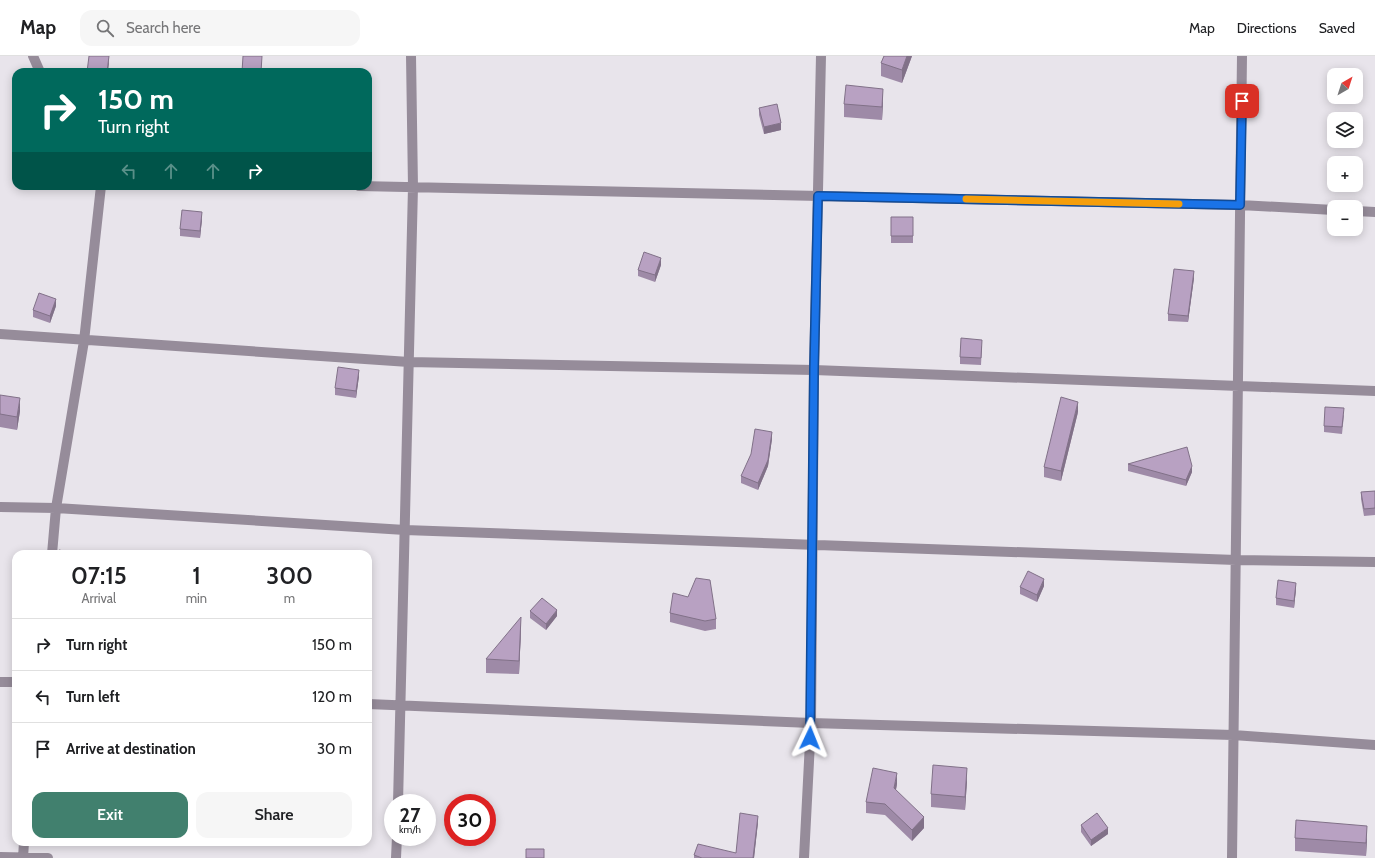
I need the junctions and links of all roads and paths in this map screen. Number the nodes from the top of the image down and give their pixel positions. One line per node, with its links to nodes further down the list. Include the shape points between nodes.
1 (33, 56): 5 (street)
2 (412, 56): 7 (street)
3 (822, 56): 9 (street)
4 (1242, 56): 10 (street)
5 (38, 68)
6 (372, 186): 7 (street)
7 (413, 187): 9 (street); 16 (street)
8 (101, 190): 15 (street)
9 (818, 196): 10 (street); 17 (street)
10 (1240, 205): 11 (street); 18 (street)
11 (1327, 210)
12 (1363, 211): 13 (street)
13 (1375, 212)
14 (0, 334): 15 (street)
15 (84, 342): 16 (street); 21 (street)
16 (409, 362): 17 (street); 22 (street)
17 (814, 370): 18 (street); 23 (street)
18 (1238, 387): 19 (street); 25 (street)
19 (1375, 391)
20 (0, 507): 21 (street)
21 (56, 508): 22 (street); 24 (street)
22 (405, 530): 23 (street); 30 (street)
23 (812, 545): 25 (street); 31 (street)
24 (52, 550)
25 (1236, 560): 26 (street); 32 (street)
26 (1375, 562)
27 (0, 682): 28 (street)
28 (12, 682)
29 (372, 704): 30 (street)
30 (401, 706): 31 (street); 34 (street)
31 (811, 723): 32 (street); 41 (street)
32 (1233, 735): 33 (street); 42 (street)
33 (1375, 746)
34 (398, 794)
35 (23, 846): 38 (street)
36 (397, 846): 40 (street)
37 (0, 857): 38 (street)
38 (22, 857): 39 (street)
39 (48, 858)
40 (396, 858)
41 (804, 858)
42 (1232, 858)

